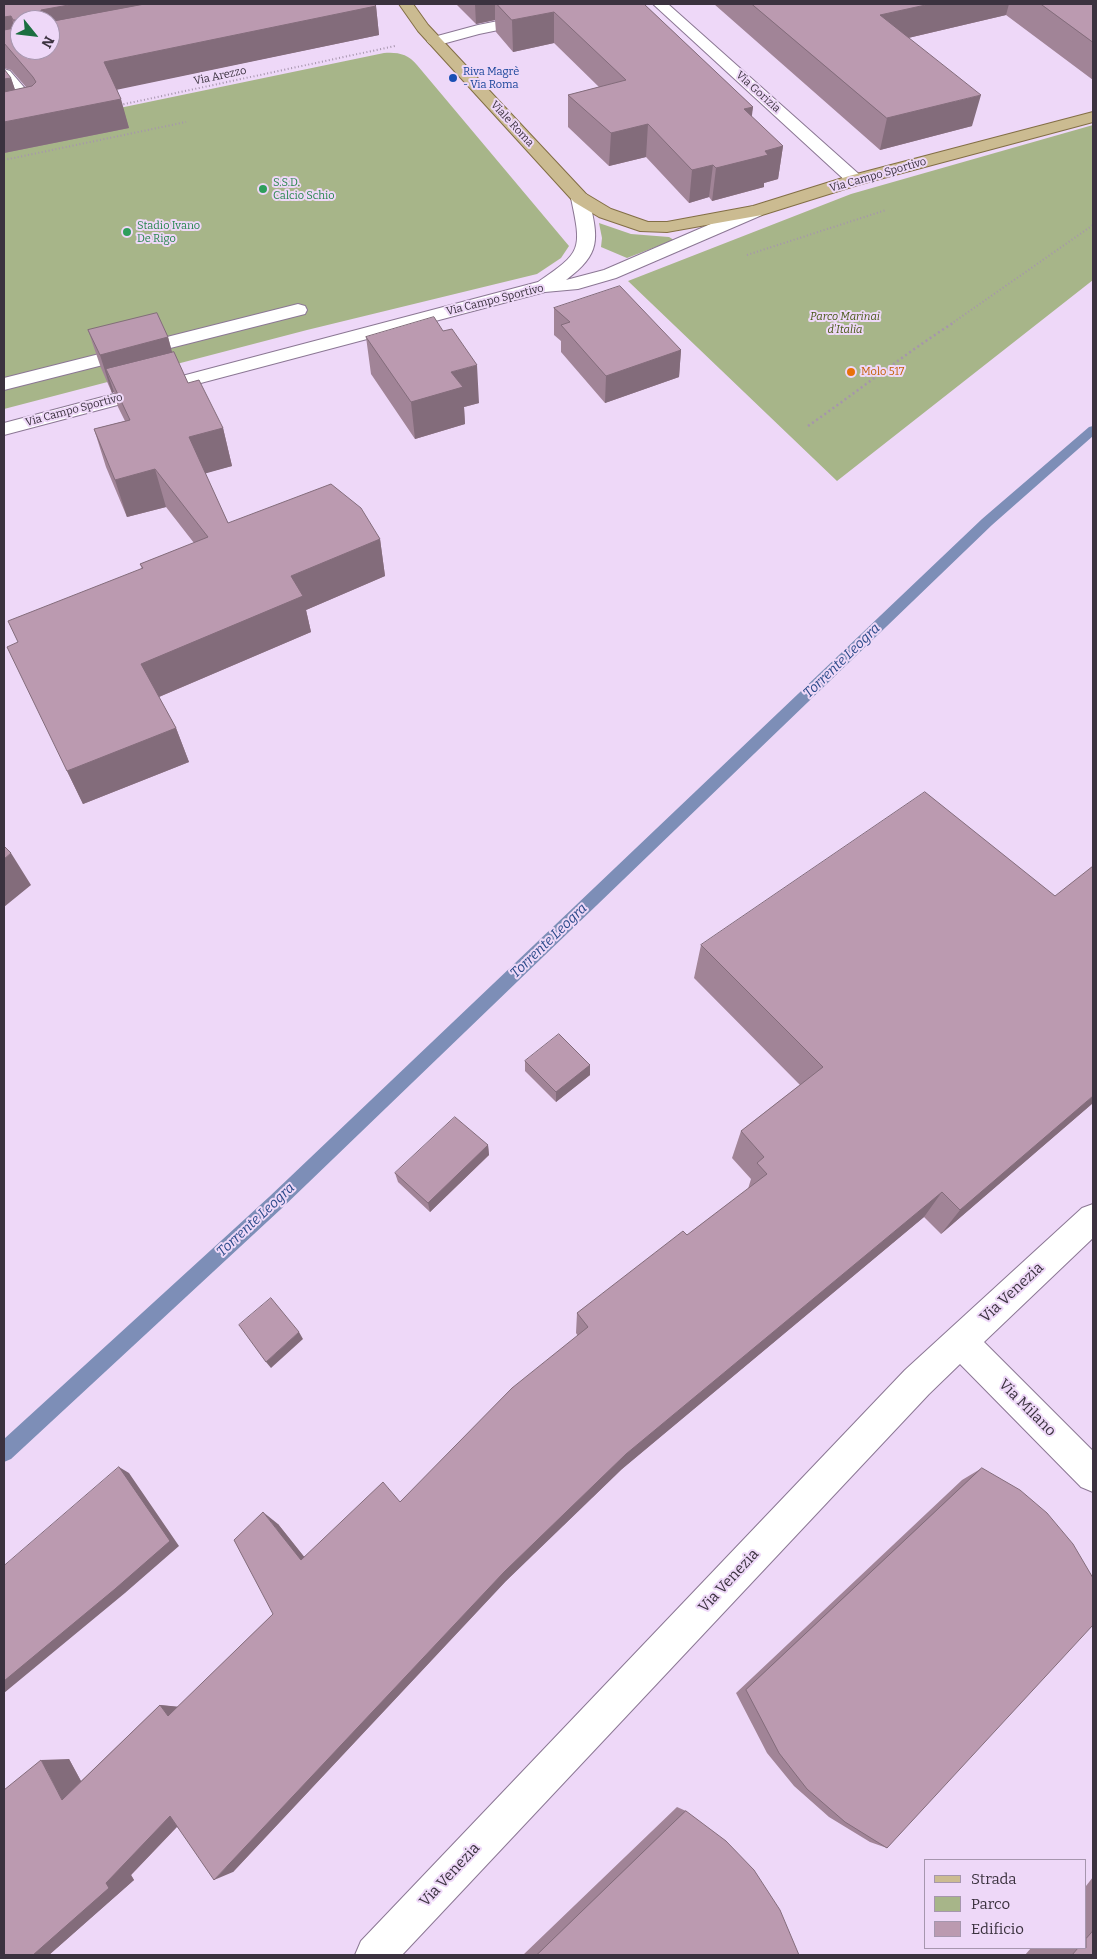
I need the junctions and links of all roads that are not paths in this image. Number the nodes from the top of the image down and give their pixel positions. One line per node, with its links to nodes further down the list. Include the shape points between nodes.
1 (406, 4): 4 (main road, Viale Roma)
2 (605, 4): 4 (street)
3 (660, 4): 8 (street, Via Gorizia)
4 (435, 41): 9 (main road, Viale Roma)
5 (4, 74): 6 (street, via 35,110)
6 (4, 116)
7 (1093, 117): 8 (main road, Via Campo Sportivo)
8 (855, 180): 10 (main road, Via Campo Sportivo)
9 (580, 198): 10 (main road, Viale Roma, via 605,213 646,227 668,227); 11 (street, via 588,235 586,248 580,258)
10 (756, 211): 11 (street, Via Campo Sportivo, via 610,274 568,286)
11 (545, 286): 14 (street, Via Campo Sportivo)
12 (298, 310): 13 (street)
13 (4, 384)
14 (4, 429)
15 (1093, 1218): 16 (street, Via Venezia)
16 (960, 1341): 17 (street, Via Milano); 18 (street, Via Venezia, via 917,1382)
17 (1093, 1475)
18 (375, 1955)

